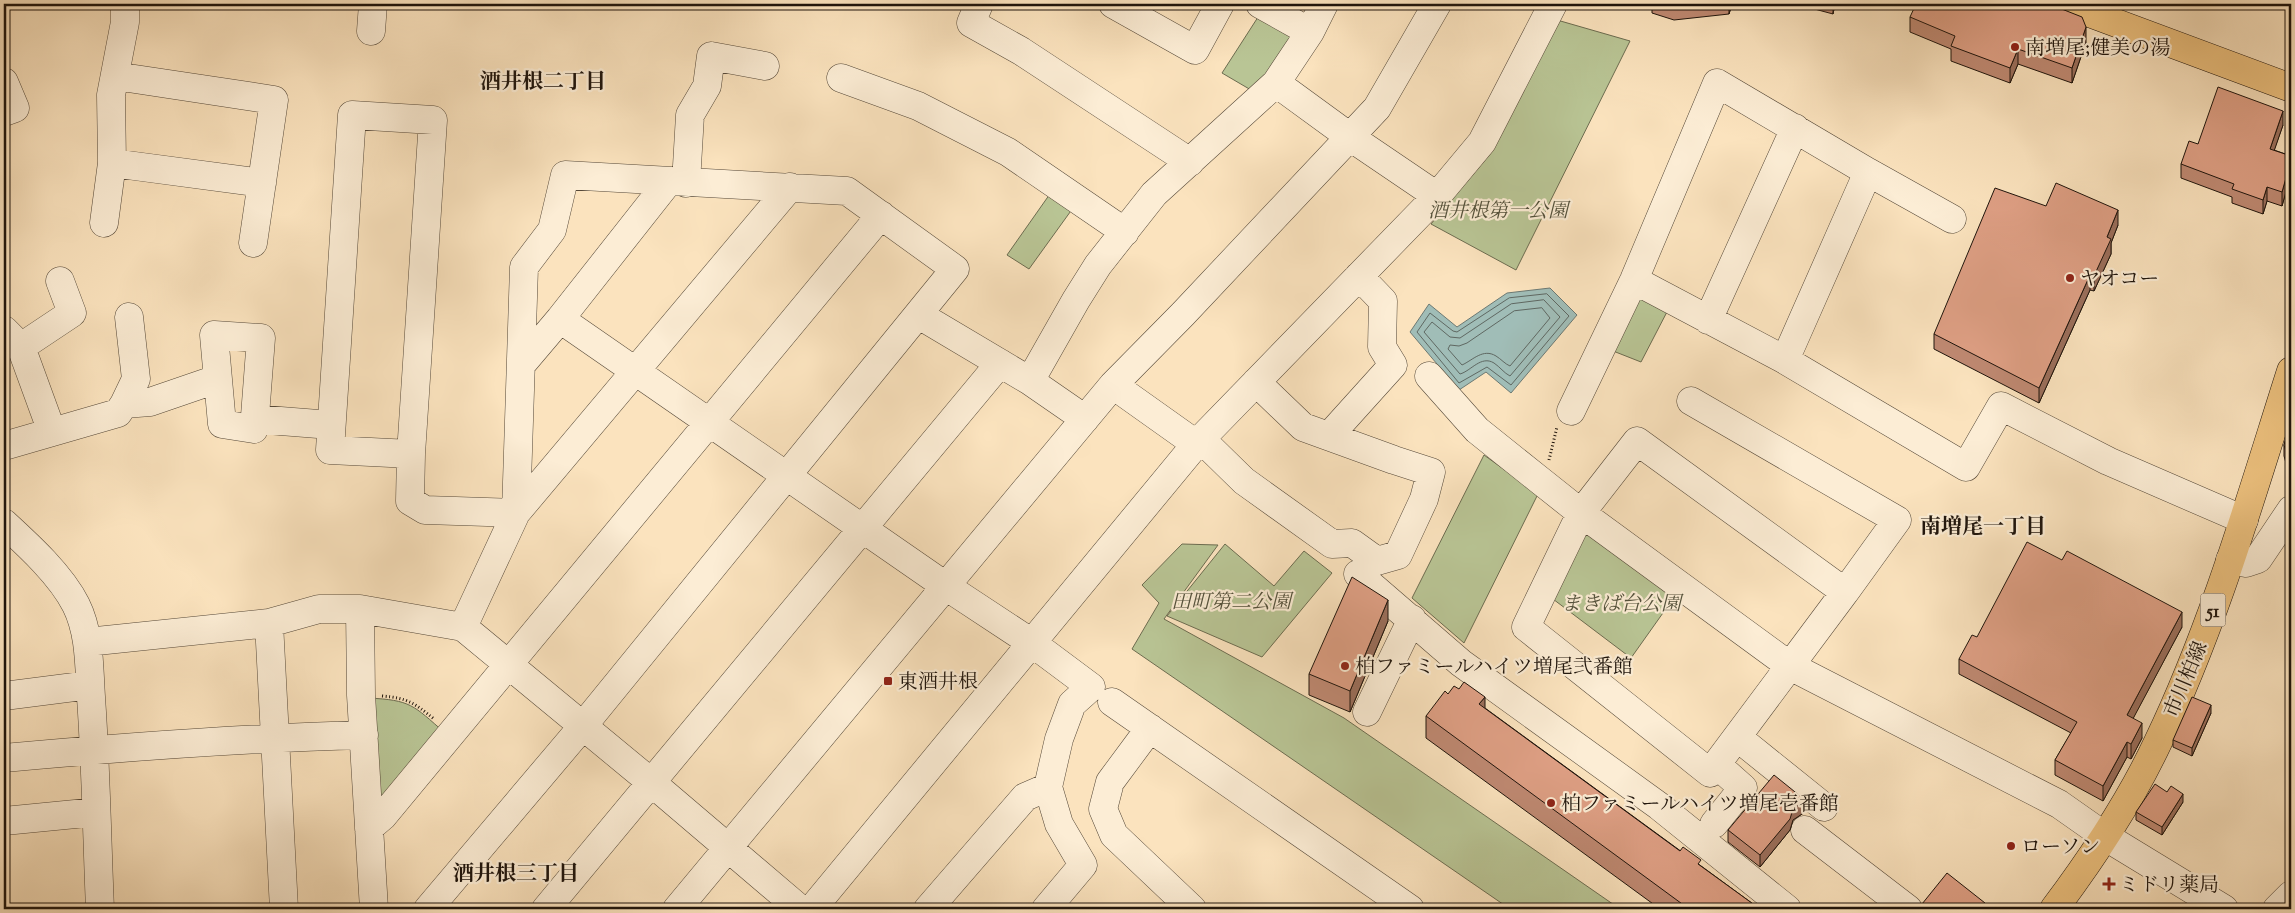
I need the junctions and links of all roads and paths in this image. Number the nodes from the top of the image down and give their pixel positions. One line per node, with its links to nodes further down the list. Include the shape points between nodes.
1 (125, 4): 14 (street)
2 (373, 4): 11 (street)
3 (979, 4): 22 (street, via 971,23 1021,51)
4 (1113, 4): 5 (street, via 1195,50)
5 (1220, 4)
6 (1260, 4): 12 (street)
7 (1324, 4): 12 (street)
8 (1437, 4): 21 (street, via 1377,108)
9 (1553, 4): 28 (street, via 1482,142)
10 (2065, 4): 18 (main road)
11 (371, 31)
12 (1310, 32): 17 (street)
13 (765, 66): 25 (street, via 711,56 707,86 690,115)
14 (115, 76): 23 (street, via 111,95); 26 (street, via 274,100)
15 (841, 78): 32 (street, via 918,106 1008,152)
16 (4, 82): 19 (street, via 15,108)
17 (1276, 83): 21 (street); 22 (street)
18 (2291, 88)
19 (4, 112)
20 (1795, 128): 24 (street); 35 (street, via 1717,82); 40 (street)
21 (1350, 138): 28 (street); 51 (street)
22 (1190, 162): 32 (street, via 1154,194)
23 (112, 163): 26 (street); 31 (street)
24 (1868, 172): 30 (street); 42 (street)
25 (677, 182): 27 (street); 39 (street); 44 (street, via 565,175 552,230 524,267)
26 (262, 183): 33 (street)
27 (790, 187): 29 (street, via 847,191); 47 (street)
28 (1437, 196): 34 (street)
29 (881, 215): 37 (street, via 955,269); 57 (street)
30 (1952, 219)
31 (104, 223)
32 (1125, 232): 49 (street, via 1098,265)
33 (253, 243)
34 (1359, 276): 50 (street); 60 (street, via 1383,301 1382,347 1393,365)
35 (1634, 280): 40 (street); 54 (street)
36 (60, 281): 41 (street, via 72,313)
37 (919, 315): 43 (street); 64 (street)
38 (129, 317): 53 (street, via 136,379)
39 (560, 319): 44 (street); 47 (street)
40 (1708, 320): 42 (street)
41 (12, 338): 59 (street)
42 (1785, 360): 69 (street, via 1966,467 2001,406 2108,461)
43 (1000, 363): 49 (street); 71 (street)
44 (521, 365): 67 (street)
45 (1424, 371): 65 (street, via 1477,430)
46 (2291, 371): 69 (main road, 市川柏線 / 51)
47 (636, 372): 57 (street); 67 (street)
48 (217, 379): 53 (street, via 150,402); 55 (street, via 222,424 254,429); 55 (street, via 214,335 261,338)
49 (1030, 381): 56 (street)
50 (1256, 382): 60 (street, via 1302,427); 61 (street)
51 (1113, 385): 56 (street); 61 (street)
52 (1692, 401): 75 (street, via 1897,520)
53 (124, 404): 59 (street, via 118,413)
54 (1571, 411): 65 (path, via 1562,412 1548,462)
55 (255, 419): 58 (street)
56 (1085, 420): 74 (street)
57 (710, 423): 64 (street); 82 (street)
58 (331, 425): 63 (street, via 330,450); 63 (street, via 352,115 433,120)
59 (52, 432): 62 (street)
60 (1329, 436): 61 (street, via 1432,472 1424,499 1398,555 1377,561 1352,543 1332,544 1244,481)
61 (1199, 442): 81 (street)
62 (4, 446)
63 (411, 454): 67 (street, via 410,501 424,510)
64 (786, 476): 71 (street); 89 (street)
65 (1537, 478): 68 (street)
66 (2291, 510): 72 (street, via 2258,559 2246,563)
67 (516, 513): 79 (street)
68 (1581, 513): 75 (street, via 1636,441); 83 (street); 97 (street, via 1526,627 1710,773)
69 (2244, 520): 72 (main road, 市川柏線 / 51)
70 (4, 523): 80 (street, via 24,540 76,604)
71 (862, 529): 74 (street); 98 (street)
72 (2230, 560): 106 (main road, 市川柏線 / 51, via 2188,677 2158,744)
73 (1358, 574): 77 (street)
74 (947, 587): 81 (street); 107 (street)
75 (1845, 592): 83 (street)
76 (360, 609): 78 (street, via 319,609); 79 (street); 85 (street)
77 (1412, 619): 88 (street); 121 (street, via 1437,652 1461,663 1659,806)
78 (270, 623): 80 (street); 93 (street)
79 (463, 626): 82 (street)
80 (87, 642): 84 (street)
81 (1032, 643): 99 (street, via 1091,687 1072,704 1059,739); 116 (street)
82 (509, 666): 89 (street); 91 (street)
83 (1790, 666): 94 (street); 106 (street, via 2059,804)
84 (90, 685): 86 (street); 95 (street)
85 (361, 695): 91 (path, via 403,698); 92 (street)
86 (4, 696)
87 (1112, 702): 90 (street)
88 (1368, 712)
89 (582, 727): 98 (street); 112 (street)
90 (1150, 728): 119 (street, via 1110,782 1103,809 1114,834); 120 (street)
91 (452, 734): 104 (street, via 383,816)
92 (364, 735): 93 (street); 104 (street)
93 (276, 737): 95 (street); 110 (street)
94 (1737, 737): 97 (street); 100 (street)
95 (95, 750): 96 (street); 101 (street)
96 (4, 758)
97 (1716, 764): 103 (street, via 1743,788)
98 (652, 783): 107 (street); 113 (street)
99 (1048, 787): 117 (street, via 1025,797); 118 (street, via 1059,824 1083,865)
100 (1824, 807)
101 (96, 812): 102 (street); 109 (street)
102 (4, 821)
103 (1714, 824)
104 (369, 828): 111 (street)
105 (1806, 830): 122 (street)
106 (2106, 837): 123 (main road, 市川柏線 / 51); 124 (street)
107 (728, 848): 114 (street); 115 (street)
108 (2291, 895): 125 (street)
109 (100, 909)
110 (284, 909)
111 (374, 909)
112 (428, 909)
113 (546, 909)
114 (677, 909)
115 (800, 909)
116 (812, 909)
117 (928, 909)
118 (1046, 909)
119 (1192, 909)
120 (1410, 909)
121 (1787, 909)
122 (1908, 909)
123 (2054, 909)
124 (2224, 909)
125 (2277, 909)

